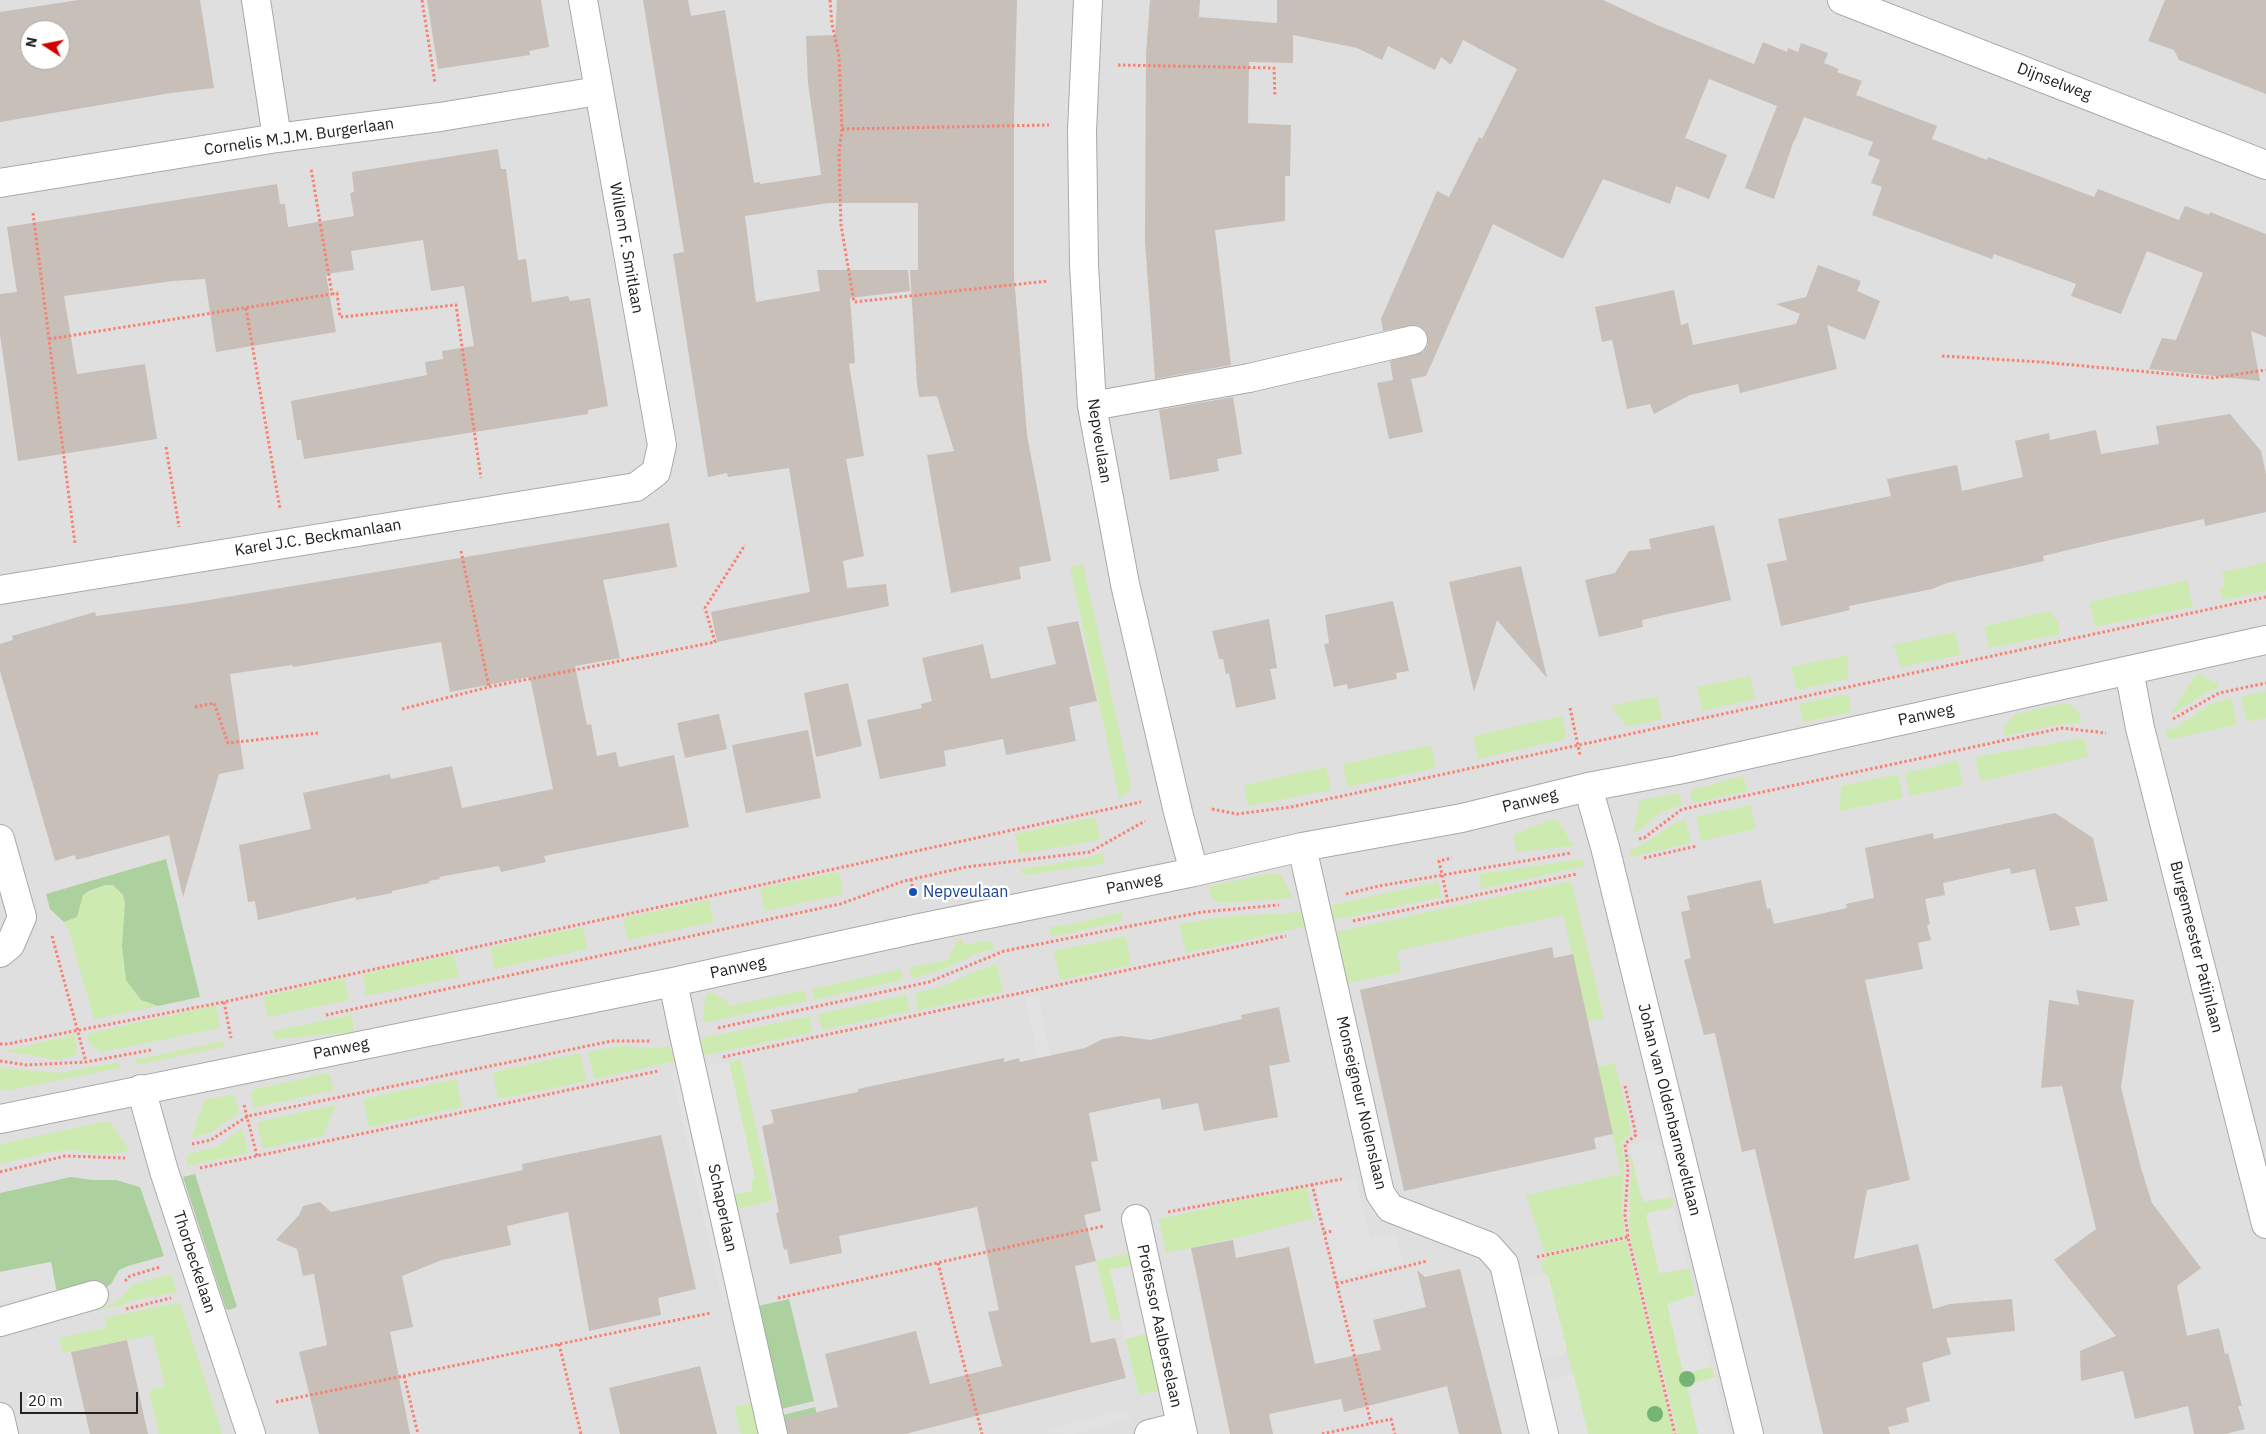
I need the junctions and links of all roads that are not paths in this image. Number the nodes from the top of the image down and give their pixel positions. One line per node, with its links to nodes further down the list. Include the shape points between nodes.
1 (256, 0): 6 (street)
2 (583, 0): 5 (street, Willem F. Smitlaan)
3 (1088, 0): 10 (street, Nepveulaan, via 1082,131 1084,265)
4 (1842, 0): 7 (street, Dijnselweg)
5 (598, 91): 6 (street, Cornelis M.J.M. Burgerlaan, via 440,117); 11 (street, Willem F. Smitlaan, via 662,445 656,472)
6 (277, 138): 8 (street, Cornelis M.J.M. Burgerlaan)
7 (2266, 165)
8 (0, 182)
9 (1413, 340): 10 (street, via 1249,378)
10 (1092, 406): 18 (street, Nepveulaan, via 1125,584)
11 (636, 486): 12 (street, Karel J.C. Beckmanlaan)
12 (0, 590)
13 (2266, 640): 14 (street, Panweg)
14 (2129, 670): 15 (street, Panweg); 24 (street, Burgemeester Patijnlaan, via 2140,728)
15 (1588, 787): 17 (street, Panweg, via 1462,818); 34 (street, Johan van Oldenbarneveltlaan, via 1608,857)
16 (0, 839): 19 (street, via 22,917 10,945)
17 (1302, 847): 18 (street, Panweg); 33 (street, Monseigneur Nolenslaan, via 1380,1193 1390,1208 1488,1246 1504,1264)
18 (1194, 872): 20 (street, Panweg)
19 (0, 953)
20 (674, 982): 21 (street, Panweg); 31 (street, Schaperlaan)
21 (140, 1089): 22 (street, Panweg); 28 (street, Thorbeckelaan)
22 (0, 1118)
23 (1136, 1219): 29 (street, Professor Aalberselaan)
24 (2266, 1224)
25 (94, 1295): 26 (street)
26 (0, 1322)
27 (0, 1417): 30 (street)
28 (248, 1422)
29 (1182, 1430): 32 (street)
30 (4, 1434)
31 (773, 1434)
32 (1149, 1434)
33 (1544, 1434)
34 (1749, 1434)

